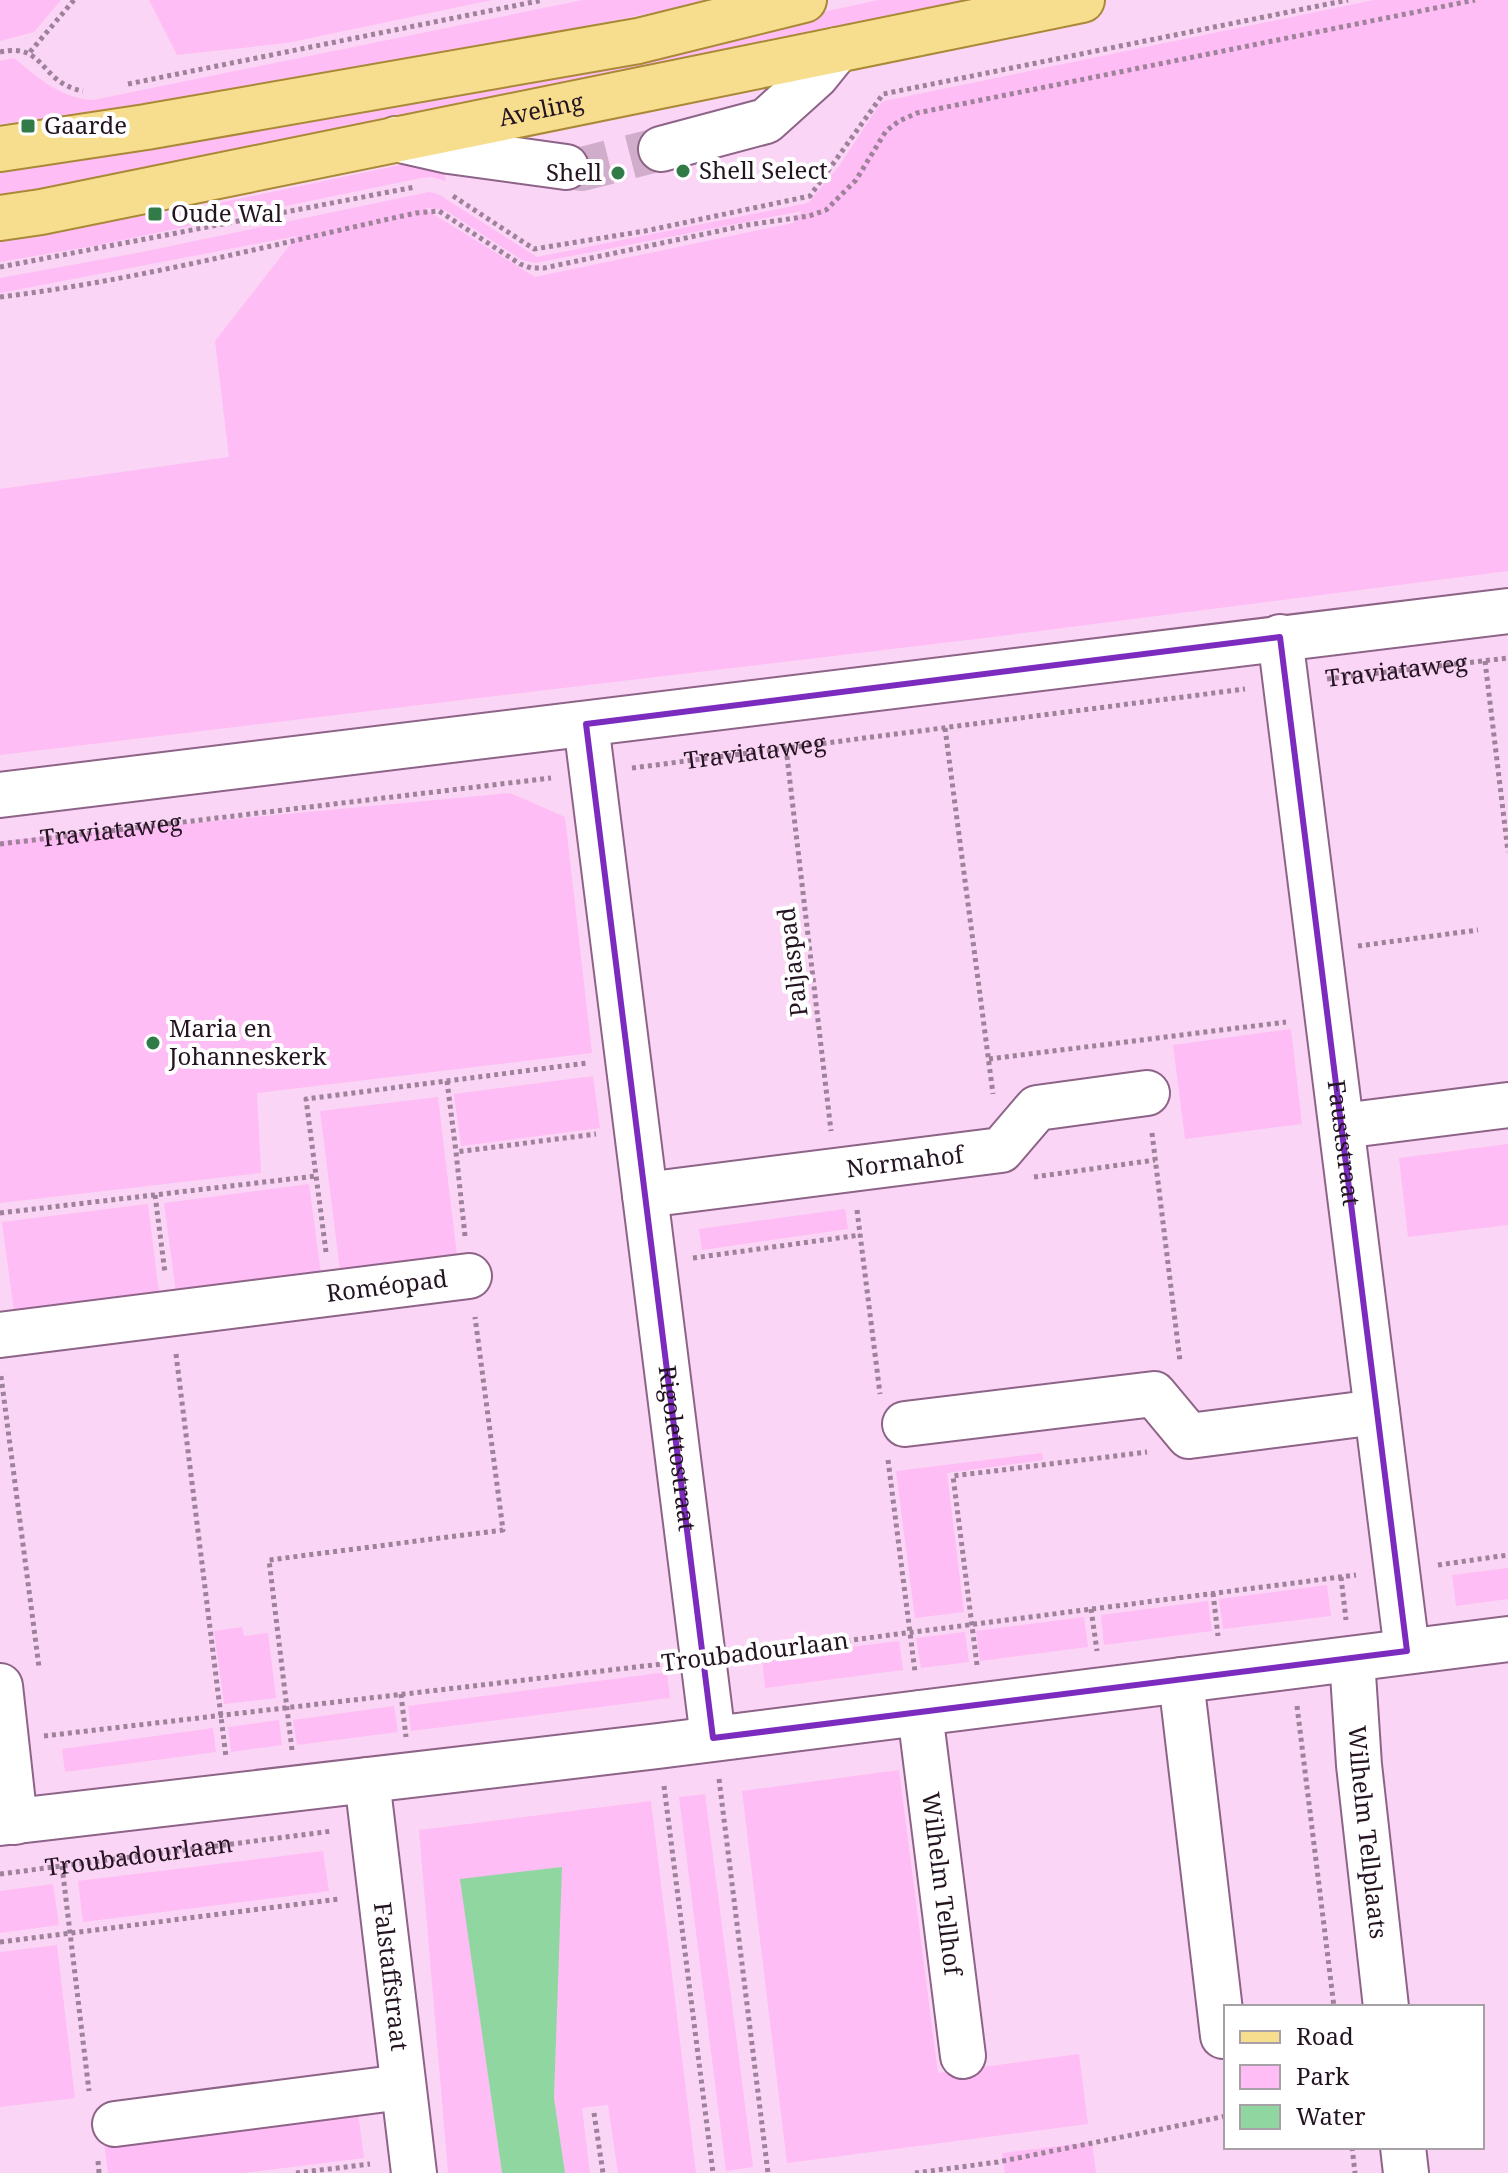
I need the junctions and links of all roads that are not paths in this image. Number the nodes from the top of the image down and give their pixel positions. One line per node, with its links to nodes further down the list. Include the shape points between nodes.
1 (804, 0): 5 (main road, Aveling, via 638,41)
2 (1082, 0): 3 (main road, Aveling)
3 (837, 50): 4 (main road, Aveling); 6 (street, via 766,121)
4 (396, 139): 7 (street); 8 (main road, Aveling)
5 (0, 149)
6 (661, 149)
7 (566, 167)
8 (0, 218)
9 (1508, 611): 10 (street, Traviataweg)
10 (1280, 637): 11 (street, Traviataweg); 15 (street, Fauststraat)
11 (586, 724): 12 (street, Traviataweg); 16 (street, Rigolettostraat, via 637,1129)
12 (0, 795)
13 (1147, 1093): 16 (street, Normahof, via 1037,1108 1001,1150)
14 (1508, 1105): 15 (street)
15 (1342, 1126): 19 (street, Fauststraat)
16 (662, 1193): 27 (street, Rigolettostraat)
17 (469, 1276): 18 (street, Roméopad)
18 (0, 1335)
19 (1377, 1412): 20 (street, via 1189,1436 1154,1394); 23 (street, Fauststraat)
20 (905, 1424)
21 (1508, 1639): 23 (street, Troubadourlaan)
22 (1349, 1642): 23 (street, Troubadourlaan); 25 (street, Troubadourlaan, via 1292,1667); 30 (street, Wilhelm Tellplaats)
23 (1407, 1651)
24 (20, 1680): 29 (street, via 28,1737)
25 (1181, 1680): 26 (street, Troubadourlaan); 31 (street)
26 (920, 1713): 27 (street, Troubadourlaan); 32 (street, Wilhelm Tellhof)
27 (713, 1738): 28 (street, Troubadourlaan)
28 (367, 1780): 29 (street, Troubadourlaan); 33 (street, Falstaffstraat)
29 (7, 1822)
30 (1386, 2005)
31 (1223, 2036)
32 (963, 2056)
33 (402, 2087): 34 (street); 36 (street, Falstaffstraat)
34 (101, 2126)
35 (1403, 2149): 37 (street)
36 (393, 2168)
37 (1406, 2173)

